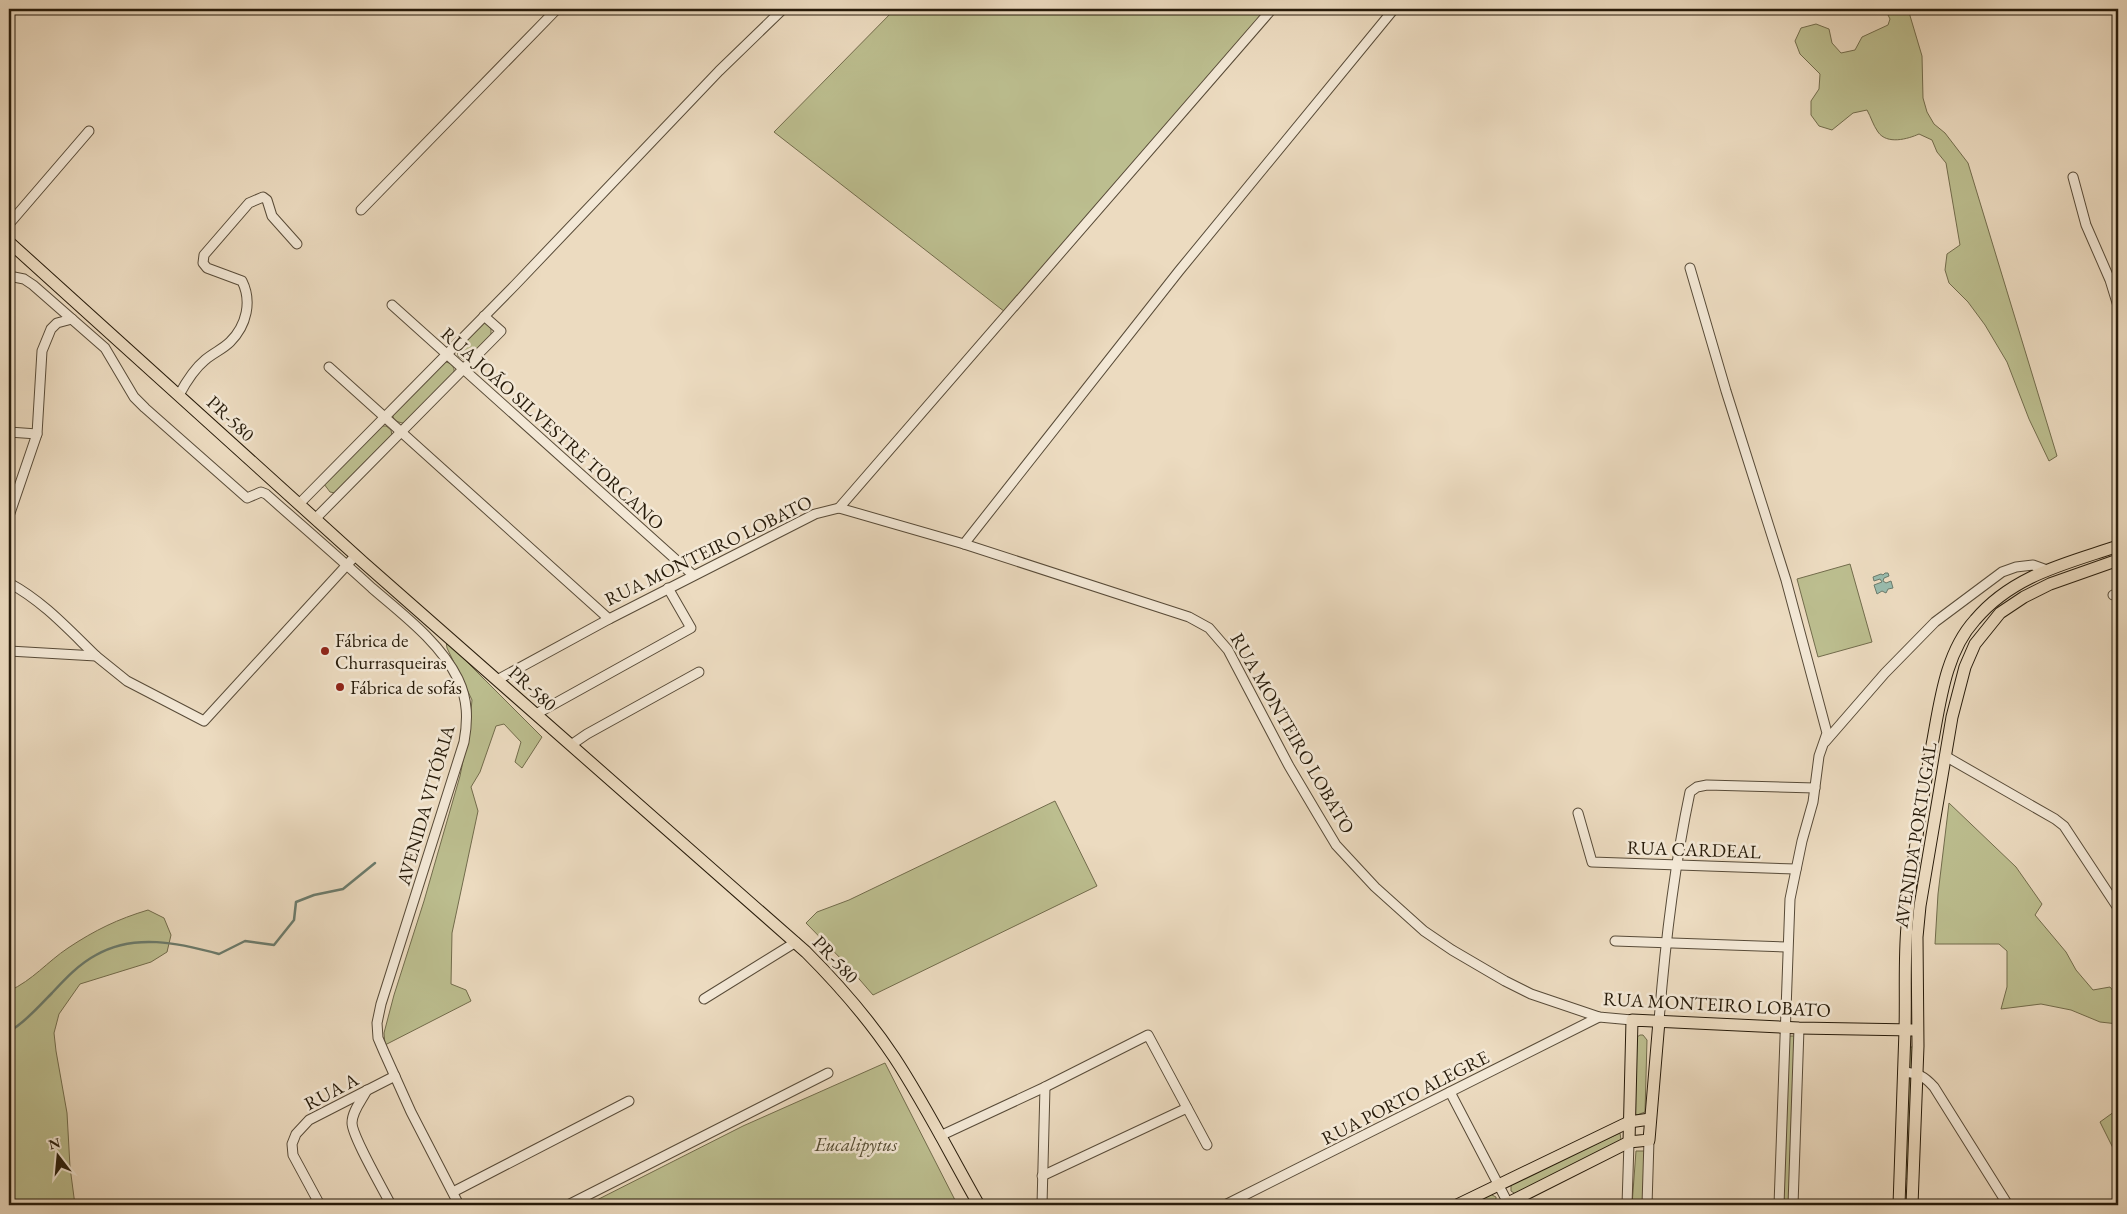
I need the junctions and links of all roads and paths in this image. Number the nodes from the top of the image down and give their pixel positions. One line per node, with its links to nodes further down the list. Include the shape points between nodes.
1 (556, 9): 7 (street)
2 (783, 9): 15 (street, via 719,71)
3 (1272, 9): 28 (street)
4 (1394, 9): 31 (street, via 1179,271)
5 (89, 131): 8 (street)
6 (2073, 177): 14 (street, via 2086,226)
7 (362, 210)
8 (9, 224)
9 (9, 242): 17 (main road, PR-580 / PR-580)
10 (297, 244): 22 (street, via 272,216 267,200 262,197 249,203 204,255 206,268 242,281 248,294 248,308 230,342 195,370)
11 (1690, 268): 46 (street, via 1786,580)
12 (9, 276): 16 (street, via 33,284)
13 (392, 305): 19 (street, RUA JOÃO SILVESTRE TORCANO)
14 (2118, 306)
15 (484, 316): 19 (street); 21 (street, via 501,331)
16 (72, 319): 18 (street); 26 (street, via 51,328 42,351)
17 (114, 337): 18 (street); 22 (main road, PR-580 / PR-580)
18 (105, 348): 35 (street, AVENIDA VITÓRIA, via 144,408 248,498 261,492 266,494)
19 (446, 355): 21 (street, RUA JOÃO SILVESTRE TORCANO); 23 (street)
20 (329, 367): 23 (street)
21 (463, 370): 25 (street); 37 (street, RUA JOÃO SILVESTRE TORCANO)
22 (179, 394): 27 (main road, PR-580 / PR-580)
23 (385, 416): 25 (street); 27 (street)
24 (9, 432): 26 (street)
25 (400, 432): 30 (street); 40 (street)
26 (36, 434): 29 (street)
27 (299, 504): 30 (main road, PR-580 / PR-580)
28 (839, 508): 31 (street, RUA MONTEIRO LOBATO); 37 (street, RUA MONTEIRO LOBATO, via 815,514)
29 (9, 516)
30 (315, 519): 33 (main road, PR-580 / PR-580)
31 (964, 544): 59 (street, RUA MONTEIRO LOBATO, via 1189,617 1209,628 1228,650 1289,766 1336,845 1375,887 1424,931 1488,972 1531,994)
32 (2118, 546): 36 (main road)
33 (356, 555): 35 (street); 44 (main road, PR-580 / PR-580)
34 (2118, 560): 48 (main road, AVENIDA PORTUGAL, via 2037,590 2012,604 1989,624 1965,667)
35 (347, 565): 42 (street, via 204,722 127,681); 68 (street, AVENIDA VITÓRIA, via 439,651 459,680 466,704 464,742 377,1022 378,1038)
36 (2047, 570): 46 (street, via 2033,565 2002,572 1935,622); 64 (main road, via 2015,584 1982,612 1965,633 1949,670 1941,698 1912,870 1907,928)
37 (694, 575): 39 (street, RUA MONTEIRO LOBATO)
38 (9, 583): 42 (street, via 53,614)
39 (668, 588): 40 (street, RUA MONTEIRO LOBATO); 45 (street, via 691,628)
40 (609, 618): 44 (street, RUA MONTEIRO LOBATO)
41 (9, 651): 42 (street)
42 (96, 656)
43 (699, 672): 47 (street)
44 (498, 680): 45 (main road, PR-580 / PR-580)
45 (536, 714): 47 (main road, PR-580 / PR-580)
46 (1826, 737): 49 (street, via 1819,756)
47 (571, 745): 55 (main road, PR-580 / PR-580)
48 (1944, 756): 53 (street, via 2064,826); 64 (main road, AVENIDA PORTUGAL, via 1920,906)
49 (1815, 788): 51 (street, via 1697,787 1690,792); 52 (street)
50 (1578, 813): 51 (street, RUA CARDEAL, via 1592,862)
51 (1676, 865): 52 (street, RUA CARDEAL); 56 (street)
52 (1796, 869): 57 (street, via 1790,899)
53 (2118, 908)
54 (1615, 941): 56 (street)
55 (796, 942): 58 (street); 76 (main road, PR-580 / PR-580, via 868,1020 894,1057)
56 (1666, 943): 57 (street); 61 (street)
57 (1787, 948): 62 (street)
58 (704, 999)
59 (1598, 1017): 60 (street, RUA MONTEIRO LOBATO); 71 (street, RUA PORTO ALEGRE)
60 (1632, 1020): 61 (main road, RUA MONTEIRO LOBATO); 75 (main road)
61 (1659, 1022): 62 (main road, RUA MONTEIRO LOBATO); 74 (main road)
62 (1786, 1027): 63 (main road, RUA MONTEIRO LOBATO); 97 (street)
63 (1799, 1028): 64 (main road, RUA MONTEIRO LOBATO); 98 (street)
64 (1911, 1030): 65 (main road, AVENIDA PORTUGAL); 67 (main road, AVENIDA PORTUGAL)
65 (1903, 1072): 67 (street); 81 (main road, AVENIDA PORTUGAL)
66 (828, 1073): 89 (street)
67 (1917, 1073): 82 (main road, AVENIDA PORTUGAL); 101 (street, via 1934,1087)
68 (395, 1076): 70 (street, RUA A); 84 (street, AVENIDA VITÓRIA)
69 (1045, 1087): 73 (street, via 1148,1035); 76 (street); 80 (street)
70 (367, 1090): 86 (street, RUA A, via 309,1120 292,1144 293,1155); 87 (street, via 354,1113 352,1124)
71 (1450, 1092): 83 (street); 85 (street, RUA PORTO ALEGRE)
72 (629, 1101): 84 (street)
73 (1187, 1108): 79 (street); 80 (street)
74 (1650, 1119): 75 (main road); 77 (main road)
75 (1629, 1122): 78 (main road); 83 (main road)
76 (940, 1136): 90 (main road, PR-580 / PR-580)
77 (1649, 1140): 78 (main road); 96 (street)
78 (1629, 1142): 94 (main road); 95 (street)
79 (1207, 1145)
80 (1042, 1176): 91 (street)
81 (1900, 1183): 82 (main road); 99 (main road, AVENIDA PORTUGAL)
82 (1913, 1183): 100 (main road, AVENIDA PORTUGAL)
83 (1499, 1184): 93 (main road); 94 (street)
84 (453, 1192): 88 (street, AVENIDA VITÓRIA)
85 (1238, 1202): 92 (street, RUA PORTO ALEGRE)
86 (320, 1205)
87 (390, 1205)
88 (459, 1205)
89 (568, 1205)
90 (980, 1205)
91 (1042, 1205)
92 (1225, 1205)
93 (1457, 1205)
94 (1507, 1205)
95 (1627, 1205)
96 (1647, 1205)
97 (1778, 1205)
98 (1793, 1205)
99 (1900, 1205)
100 (1912, 1205)
101 (2008, 1205)

